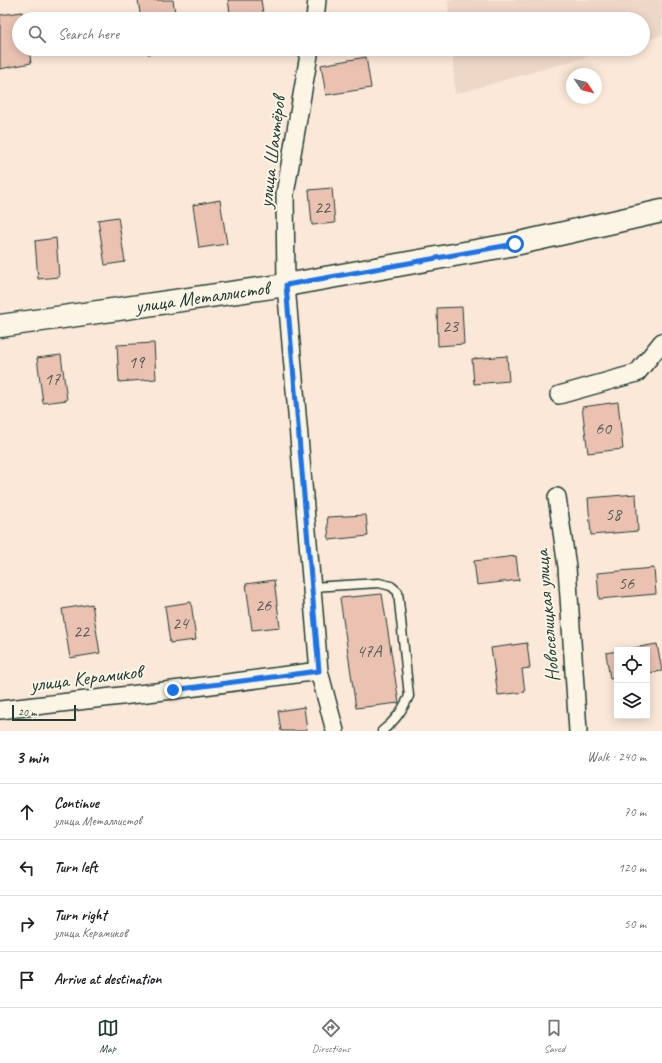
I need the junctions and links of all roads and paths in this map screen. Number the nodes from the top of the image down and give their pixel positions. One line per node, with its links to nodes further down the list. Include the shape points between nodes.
1 (317, 0): 2 (street)
2 (316, 12)
3 (309, 56): 5 (street, улица Шахтёров, via 285,194)
4 (661, 214): 5 (main road, улица Металлистов, via 515,244)
5 (286, 285): 6 (main road, улица Металлистов); 10 (street, улица Шахтёров)
6 (0, 326)
7 (662, 342): 8 (street, via 637,373)
8 (558, 395)
9 (557, 497): 15 (street, Новоселицкая улица, via 566,567)
10 (312, 587): 11 (street, улица Шахтёров); 14 (lane, via 379,583 391,586 398,592 409,696 403,710)
11 (319, 671): 12 (street, улица Керамиков); 13 (street, улица Шахтёров)
12 (0, 710)
13 (335, 731)
14 (382, 731)
15 (578, 731)

